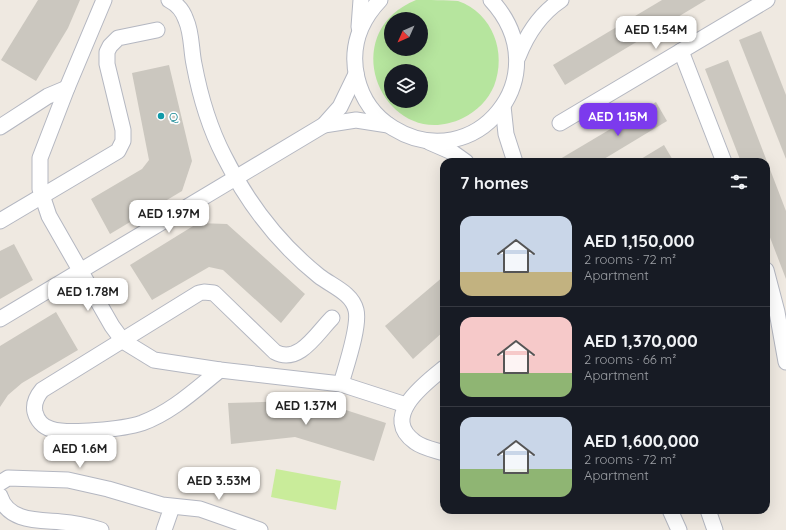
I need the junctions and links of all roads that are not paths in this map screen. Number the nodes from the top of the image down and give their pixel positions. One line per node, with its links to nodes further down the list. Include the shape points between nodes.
1 (104, 0): 13 (street)
2 (168, 0): 23 (street, via 181,10 187,22 205,112 220,149)
3 (361, 0): 9 (street)
4 (380, 0): 9 (street, via 367,16)
5 (491, 0): 11 (street, via 507,20)
6 (561, 0): 11 (street, via 535,24)
7 (767, 0): 10 (street)
8 (157, 30): 24 (street, via 118,38 107,52 107,64 123,130 121,146 113,154)
9 (358, 34): 12 (street, via 354,58)
10 (681, 51): 15 (street); 22 (street)
11 (517, 58): 14 (street, via 514,83)
12 (356, 74): 16 (street, via 343,102); 17 (street, via 365,100)
13 (67, 88): 18 (street, via 48,96); 24 (street, via 40,158)
14 (503, 106): 19 (street, via 491,120 465,136 441,141); 21 (street, via 506,134)
15 (560, 123)
16 (324, 125): 17 (street, via 356,120); 23 (street)
17 (388, 126): 19 (street, via 405,135)
18 (0, 127)
19 (423, 140): 20 (street, via 438,145)
20 (459, 158)
21 (514, 158)
22 (722, 158)
23 (236, 178): 26 (street); 34 (street, via 260,214 284,243 311,269 346,294 354,305 357,324)
24 (41, 196): 25 (street); 26 (street)
25 (0, 221)
26 (79, 272): 29 (street); 30 (street)
27 (770, 285): 31 (street)
28 (332, 318): 30 (street, via 298,353 286,356 275,352 218,296 204,292)
29 (0, 319)
30 (123, 341): 32 (street, via 154,360); 32 (street, via 42,390 34,408 39,421 50,429 57,430 111,430 142,423 170,410)
31 (786, 362)
32 (220, 370): 34 (street)
33 (440, 371): 35 (street, via 425,383)
34 (342, 384): 35 (street)
35 (406, 405): 36 (street, via 403,419 406,432 422,446)
36 (440, 452)
37 (0, 483): 39 (street, via 8,478 68,480)
38 (0, 496): 43 (street, via 10,511 22,518 63,522)
39 (172, 507): 44 (street); 45 (street, via 200,509)
40 (671, 514): 46 (street)
41 (672, 514): 47 (street)
42 (709, 514): 48 (street)
43 (101, 530)
44 (164, 530)
45 (259, 530)
46 (668, 530)
47 (679, 530)
48 (715, 530)

